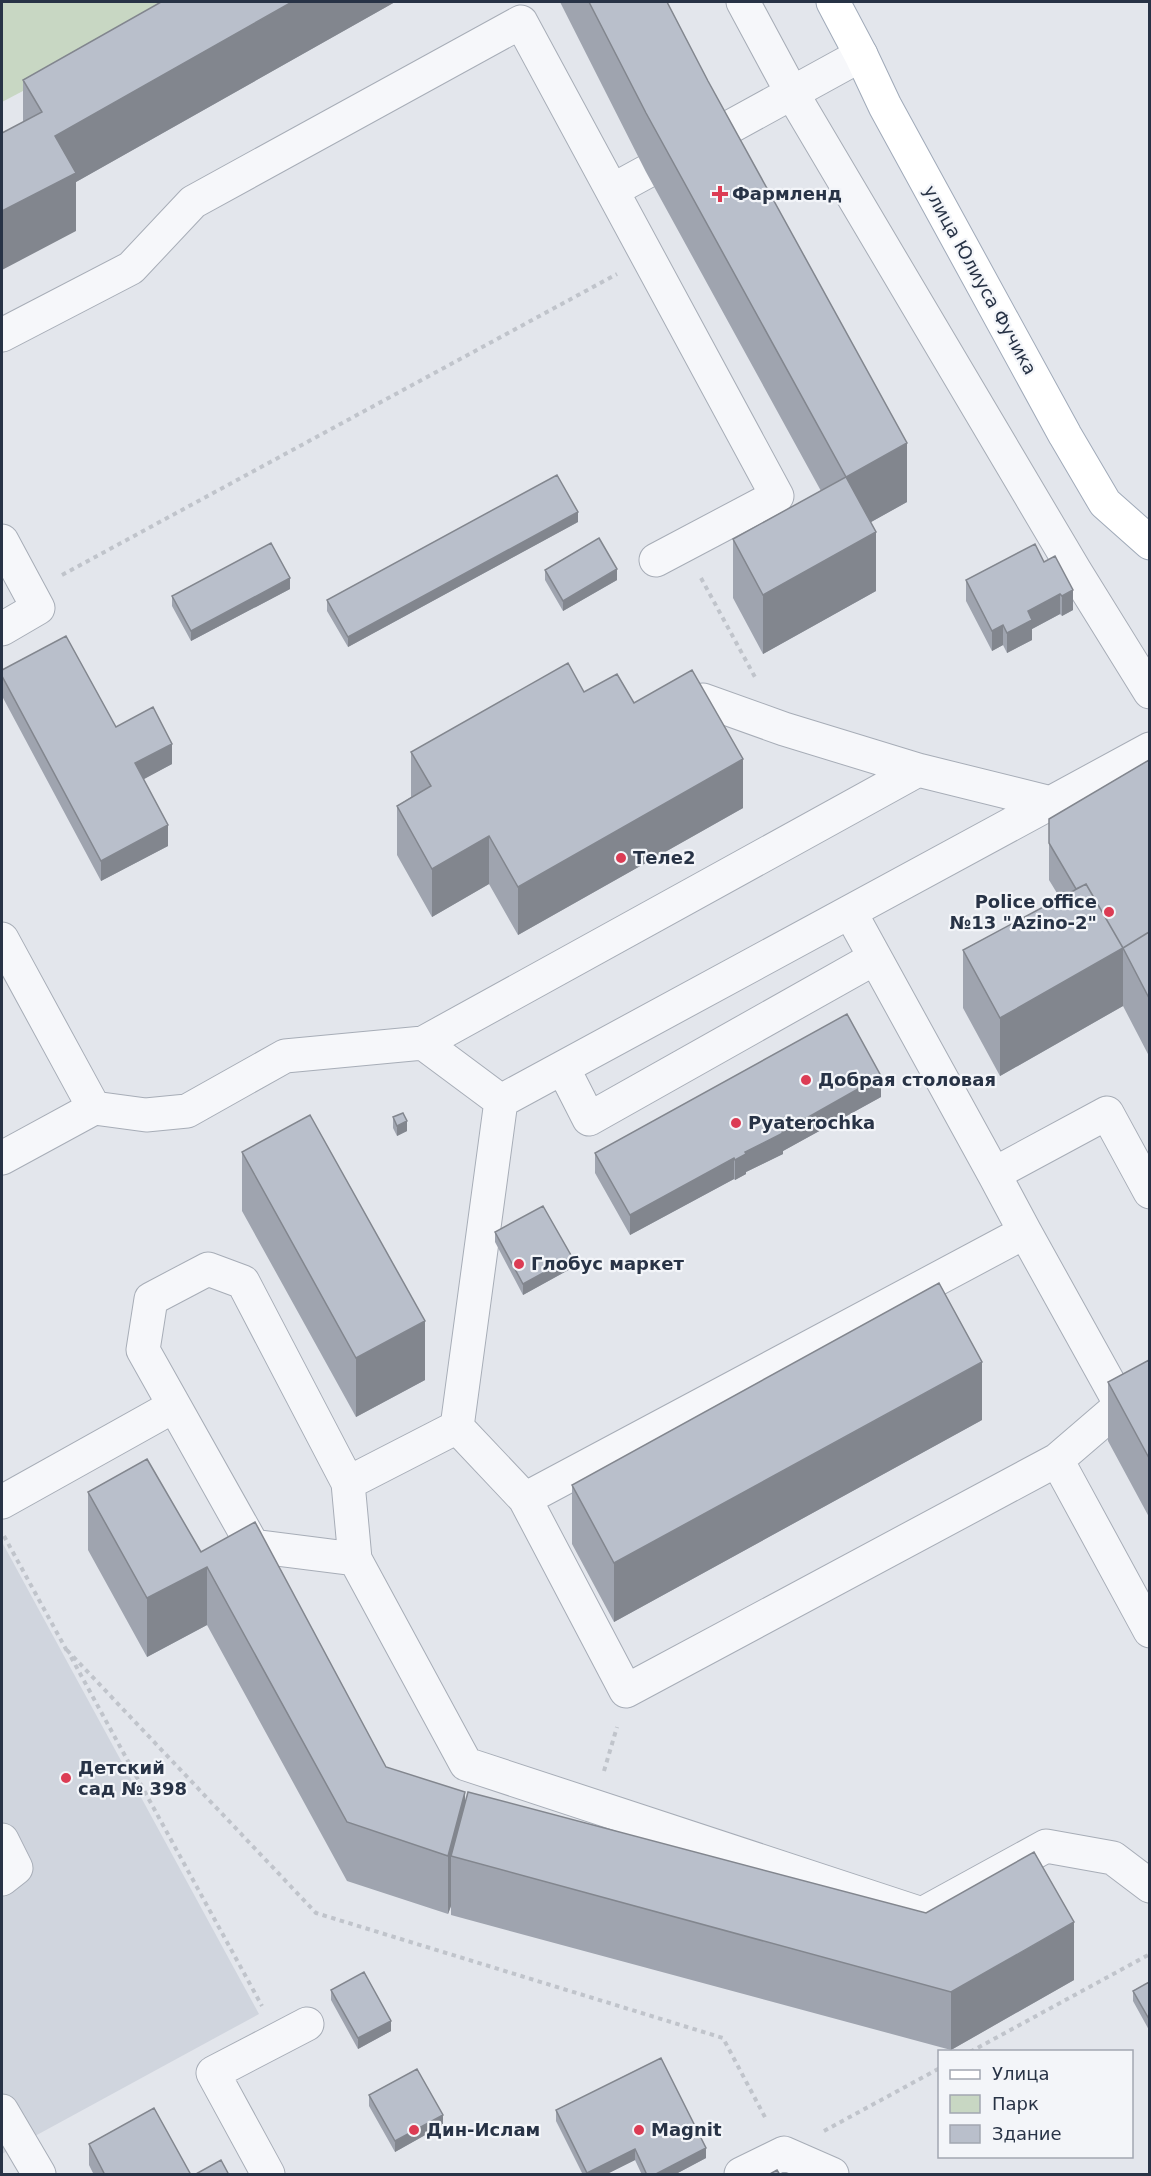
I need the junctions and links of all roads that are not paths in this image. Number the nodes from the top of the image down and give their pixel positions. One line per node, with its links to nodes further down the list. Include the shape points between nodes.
1 (743, 2): 4 (lane)
2 (833, 2): 3 (main road, улица Юлиуса Фучика)
3 (861, 55): 4 (lane); 10 (main road, улица Юлиуса Фучика, via 885,106 1099,494)
4 (792, 93): 5 (lane); 13 (lane)
5 (708, 139)
6 (646, 172): 7 (lane)
7 (612, 190): 8 (lane, via 521,22 193,202 131,268); 11 (lane, via 777,496)
8 (2, 335)
9 (2, 541): 12 (lane, via 38,608)
10 (1149, 543)
11 (670, 552)
12 (2, 628)
13 (1149, 692)
14 (703, 700): 16 (lane)
15 (1149, 749): 17 (lane)
16 (918, 770): 17 (lane); 21 (lane)
17 (1051, 803): 18 (lane)
18 (850, 912): 20 (lane); 22 (lane)
19 (2, 939): 24 (lane)
20 (875, 958): 22 (lane, via 589,1119); 26 (lane)
21 (423, 1043): 23 (lane); 24 (lane, via 285,1056 187,1111 146,1115)
22 (563, 1068): 23 (lane)
23 (501, 1101): 32 (lane)
24 (94, 1108): 25 (lane)
25 (2, 1158)
26 (993, 1174): 27 (lane, via 1107,1113); 28 (lane)
27 (1149, 1192)
28 (1025, 1232): 30 (lane); 35 (lane)
29 (1149, 1390): 30 (lane)
30 (1121, 1405): 33 (lane)
31 (174, 1406): 34 (lane, via 143,1350 152,1299 208,1269 243,1282); 36 (lane); 37 (lane, via 253,1546)
32 (457, 1428): 34 (lane); 35 (lane)
33 (1057, 1460): 35 (lane, via 626,1691); 38 (lane)
34 (348, 1483): 37 (lane)
35 (525, 1499)
36 (2, 1502)
37 (355, 1559): 41 (lane, via 466,1764 922,1914 1046,1846 1113,1858)
38 (1149, 1631)
39 (2, 1840): 40 (lane, via 16,1868)
40 (2, 1879)
41 (1149, 1886)
42 (293, 2031): 45 (lane, via 213,2073)
43 (2, 2111): 44 (lane)
44 (39, 2175)
45 (268, 2175)
46 (741, 2175): 47 (lane, via 784,2153)
47 (832, 2175)

